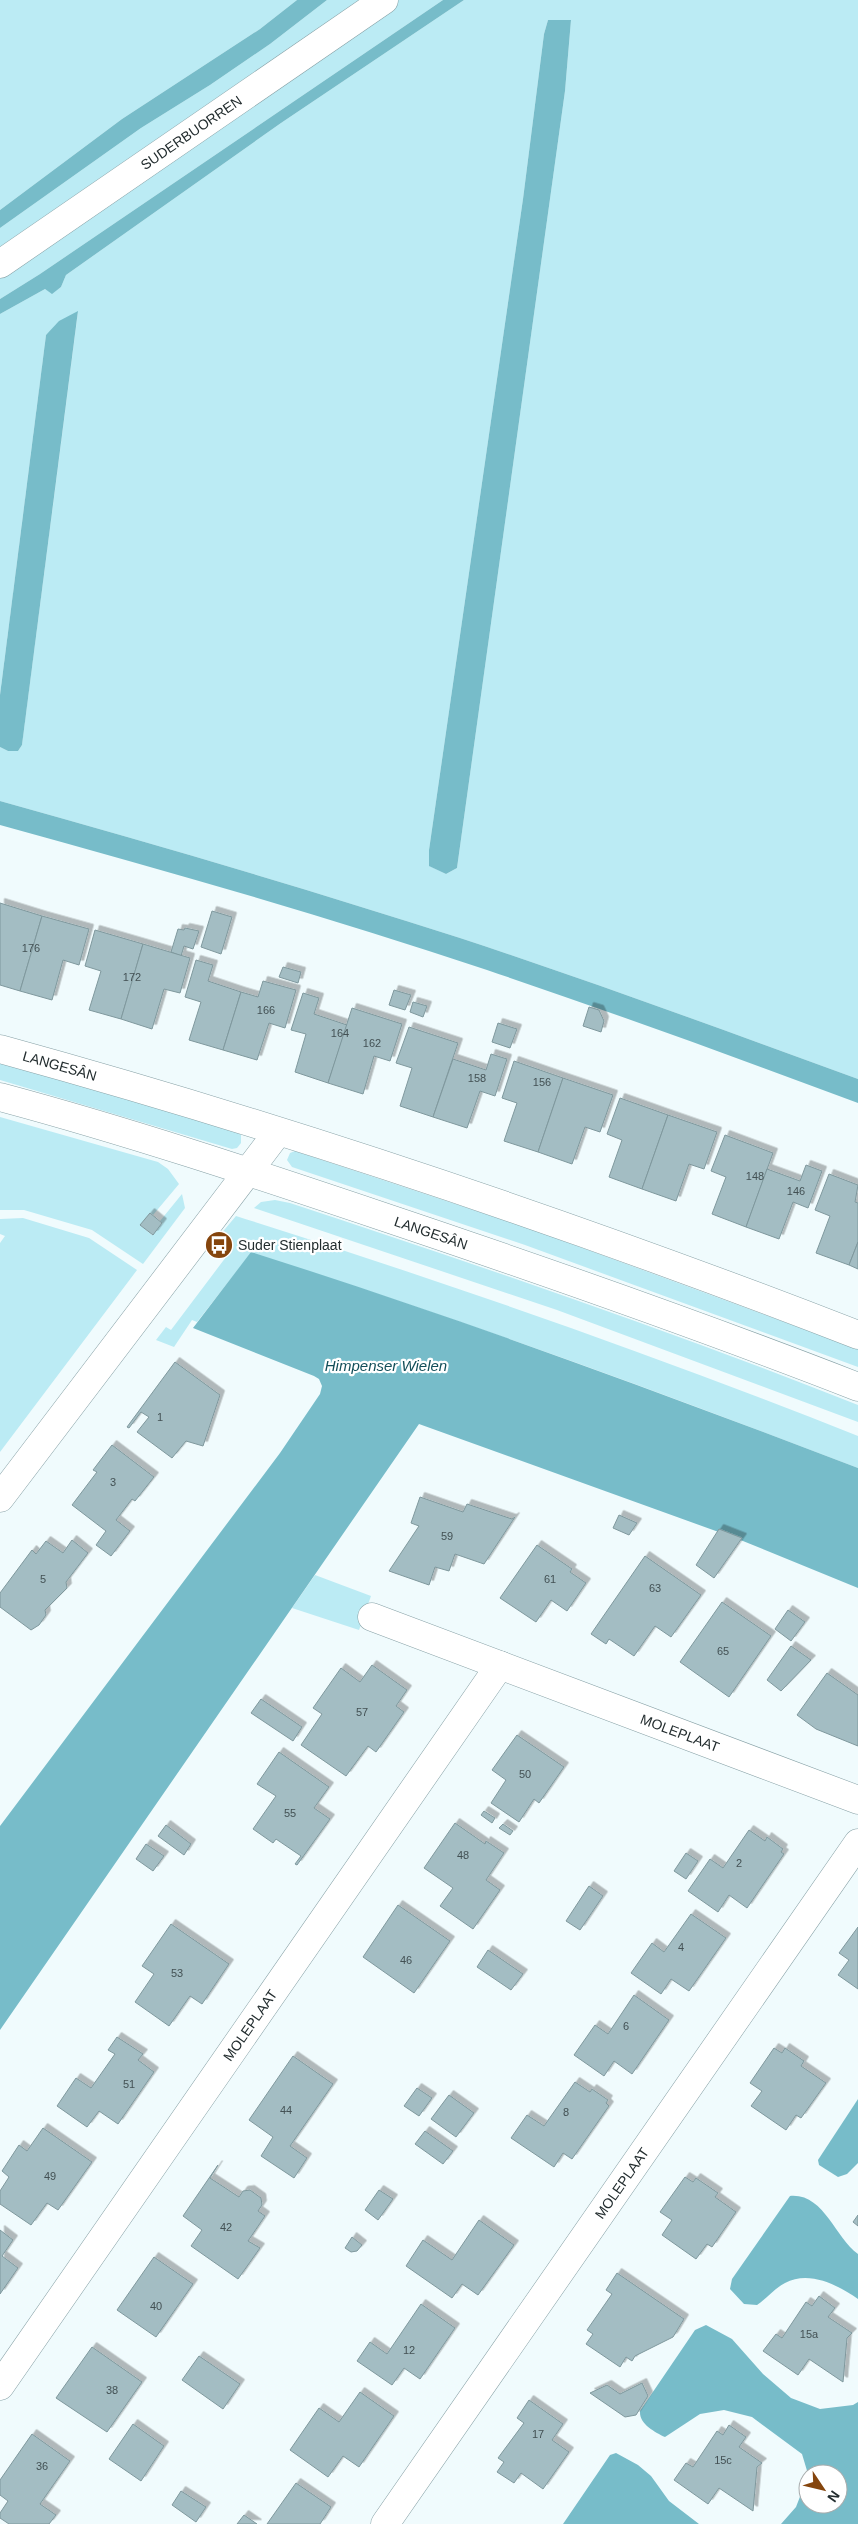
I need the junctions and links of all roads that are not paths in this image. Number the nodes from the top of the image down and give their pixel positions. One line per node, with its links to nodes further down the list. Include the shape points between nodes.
1 (384, 0): 2 (street, SUDERBUORREN)
2 (0, 264)
3 (0, 1049): 5 (street, LANGESÂN)
4 (0, 1098): 6 (street, LANGESÂN)
5 (278, 1132): 6 (street); 7 (street, LANGESÂN, via 617,1245)
6 (248, 1172): 8 (street, LANGESÂN, via 626,1300); 9 (street)
7 (858, 1335)
8 (858, 1387)
9 (0, 1498)
10 (372, 1617): 11 (street, MOLEPLAAT)
11 (500, 1665): 12 (street, MOLEPLAAT); 14 (street, MOLEPLAAT)
12 (858, 1800)
13 (858, 1843): 15 (street, MOLEPLAAT)
14 (0, 2386)
15 (385, 2524)

